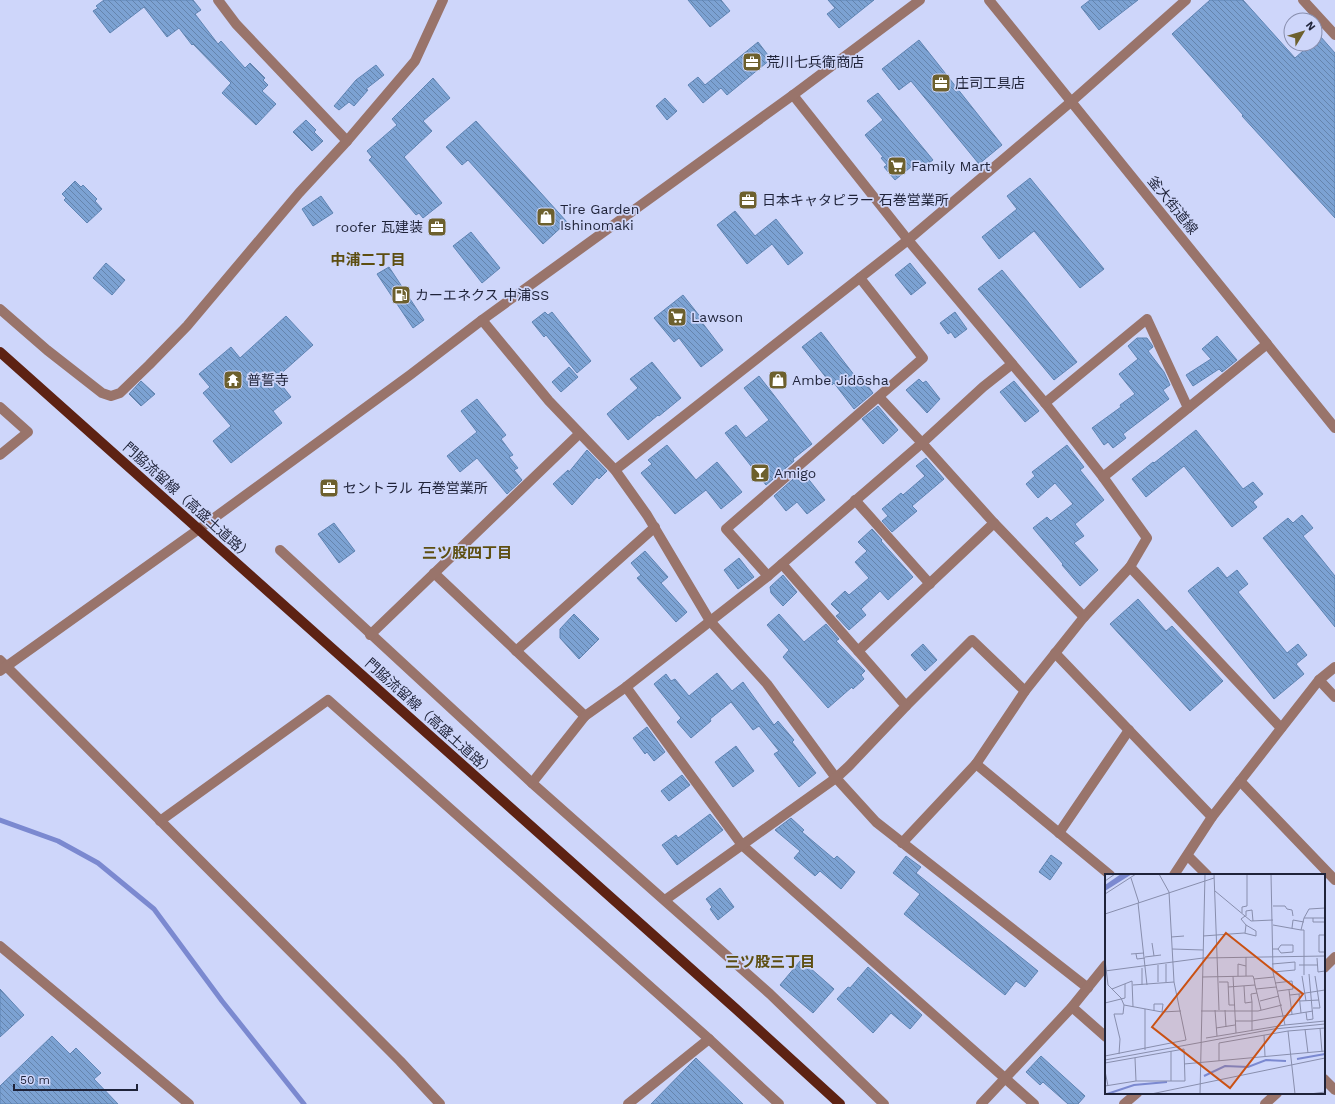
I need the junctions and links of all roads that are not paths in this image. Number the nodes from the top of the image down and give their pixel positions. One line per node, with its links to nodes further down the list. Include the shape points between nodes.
1 (218, 0): 10 (street, via 236,24)
2 (443, 0): 10 (street, via 415,60)
3 (920, 0): 8 (street)
4 (989, 0): 9 (street, 釜大街道線)
5 (1186, 0): 9 (street)
6 (1303, 0): 7 (street)
7 (1335, 35)
8 (793, 95): 11 (street); 14 (street)
9 (1072, 101): 11 (street); 15 (street, 釜大街道線)
10 (348, 141): 13 (street, via 299,193 187,326 120,393 111,396 102,392)
11 (908, 240): 12 (street); 17 (street)
12 (860, 278): 18 (street, via 923,358); 26 (street)
13 (0, 309)
14 (482, 320): 23 (street); 31 (street)
15 (1268, 344): 21 (street); 22 (street, 釜大街道線)
16 (0, 352): 31 (main road, 門脇流留線（高盛土道路）)
17 (1012, 364): 19 (street); 24 (street)
18 (878, 397): 24 (street); 36 (street, via 726,529)
19 (1044, 403): 21 (street, via 1148,319); 27 (street)
20 (0, 406): 25 (street, via 28,432)
21 (1188, 408): 27 (street)
22 (1335, 428)
23 (580, 434): 26 (street); 35 (street)
24 (922, 443): 28 (street); 29 (street)
25 (0, 455)
26 (615, 470): 30 (street)
27 (1103, 478): 34 (street, via 1147,538)
28 (855, 500): 33 (street); 37 (street)
29 (994, 523): 37 (street); 38 (street)
30 (655, 527): 39 (street); 41 (street)
31 (198, 529): 44 (street); 86 (main road, 門脇流留線（高盛土道路）)
32 (280, 550): 40 (street)
33 (782, 564): 36 (street); 42 (street)
34 (1130, 567): 38 (street); 52 (street)
35 (434, 573): 40 (street); 41 (street)
36 (768, 576): 39 (street)
37 (930, 584): 42 (street)
38 (1084, 617): 43 (street)
39 (710, 621): 47 (street); 55 (street, via 768,684)
40 (370, 634): 57 (street)
41 (516, 651): 51 (street)
42 (858, 651): 50 (street)
43 (1055, 653): 48 (street); 53 (street)
44 (2, 666): 59 (street)
45 (1335, 667): 46 (street)
46 (1320, 680): 49 (street); 52 (street)
47 (626, 687): 51 (street); 62 (street)
48 (1025, 691): 50 (street, via 972,640); 54 (street)
49 (1335, 698)
50 (906, 706): 55 (street)
51 (585, 716): 57 (street)
52 (1281, 728): 56 (street)
53 (1129, 730): 58 (street); 60 (street)
54 (976, 764): 60 (street); 61 (street)
55 (836, 778): 61 (street, via 876,822); 62 (street)
56 (1240, 781): 58 (street); 67 (street)
57 (532, 783): 68 (street)
58 (1212, 817): 63 (street)
59 (160, 821): 76 (street, via 328,700); 83 (street)
60 (1059, 833): 64 (street)
61 (902, 843): 73 (street)
62 (742, 845): 68 (street); 77 (street)
63 (1188, 856): 65 (street); 66 (street)
64 (1109, 874)
65 (1175, 874)
66 (1206, 874)
67 (1335, 880)
68 (665, 900): 87 (street, via 770,994)
69 (0, 946): 82 (street)
70 (1335, 957): 72 (street)
71 (1105, 966): 73 (street)
72 (1325, 967)
73 (1088, 988): 74 (street)
74 (1072, 1007): 75 (street); 77 (street)
75 (1105, 1036)
76 (709, 1039): 84 (street); 85 (street)
77 (1006, 1079): 88 (street); 89 (street)
78 (1325, 1080): 79 (street)
79 (1335, 1090)
80 (1136, 1094): 90 (street)
81 (1276, 1094): 91 (street)
82 (189, 1104)
83 (440, 1104)
84 (628, 1104)
85 (779, 1104)
86 (840, 1104)
87 (884, 1104)
88 (981, 1104)
89 (1034, 1104)
90 (1124, 1104)
91 (1265, 1104)

